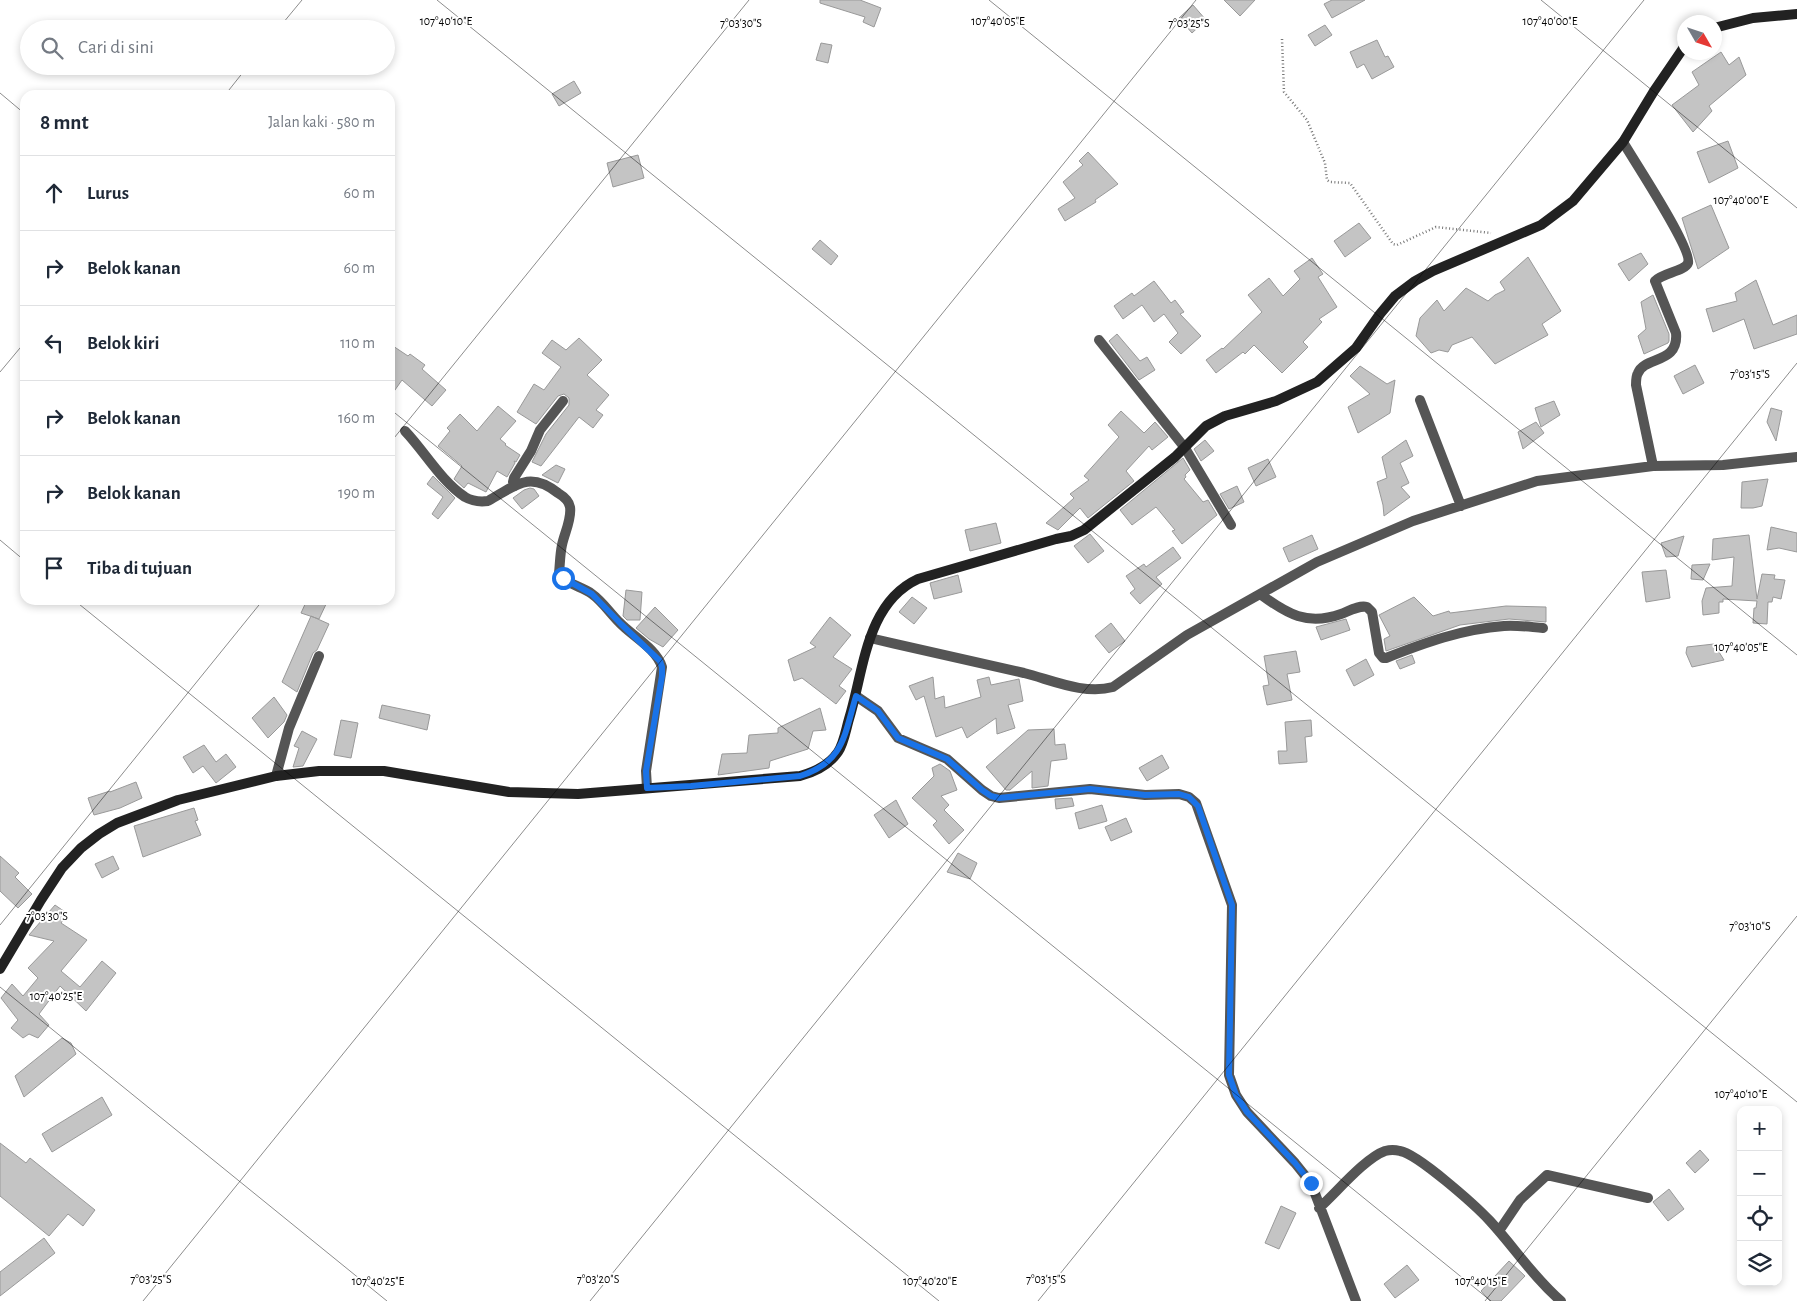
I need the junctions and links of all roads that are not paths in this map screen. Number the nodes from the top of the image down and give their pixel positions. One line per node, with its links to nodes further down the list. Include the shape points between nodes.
1 (1797, 14): 2 (street, via 1753,18)
2 (1722, 26)
3 (1677, 57): 4 (street)
4 (1622, 142): 9 (street, via 1573,201 1541,225 1434,271 1395,296 1356,348 1317,382 1276,401 1225,416 1206,426); 11 (street, via 1674,225 1688,257 1684,267 1655,281 1677,340 1662,359 1642,367 1637,374 1636,385)
5 (1099, 340): 9 (street)
6 (1420, 400): 13 (street)
7 (563, 401): 12 (street, via 540,430 514,478)
8 (405, 431): 12 (street, via 466,498 488,501)
9 (1185, 448): 14 (street); 17 (street, via 1084,530 906,584 881,614)
10 (1797, 457): 11 (street, via 1723,465)
11 (1653, 466): 13 (street, via 1537,481)
12 (515, 486): 21 (street, via 526,480 534,481 564,497 570,509 559,573 592,594 660,661 662,676 646,771)
13 (1461, 506): 15 (street, via 1413,521 1317,562)
14 (1230, 525)
15 (1260, 594): 16 (street, via 1295,616 1322,618 1361,606 1368,607 1383,658 1436,638 1464,632 1505,626); 17 (street, via 1187,635 1114,687 1101,690)
16 (1543, 628)
17 (870, 638): 19 (street)
18 (319, 656): 20 (street, via 289,728)
19 (856, 696): 21 (street, via 838,751 816,771 800,776); 24 (street, via 878,711 898,738 947,759 991,796 999,798 1090,789 1145,795 1179,794 1189,797 1198,806 1232,905 1229,1075 1247,1112 1311,1183)
20 (276, 776): 21 (street, via 319,771 384,771 510,792 578,794); 22 (street, via 178,800 116,823 99,834 62,868)
21 (647, 788)
22 (0, 969)
23 (1648, 1198): 25 (street, via 1547,1175 1520,1200)
24 (1320, 1208): 25 (street, via 1372,1157 1387,1150 1401,1151 1420,1160); 26 (street)
25 (1499, 1231): 27 (street)
26 (1356, 1301)
27 (1560, 1301)

